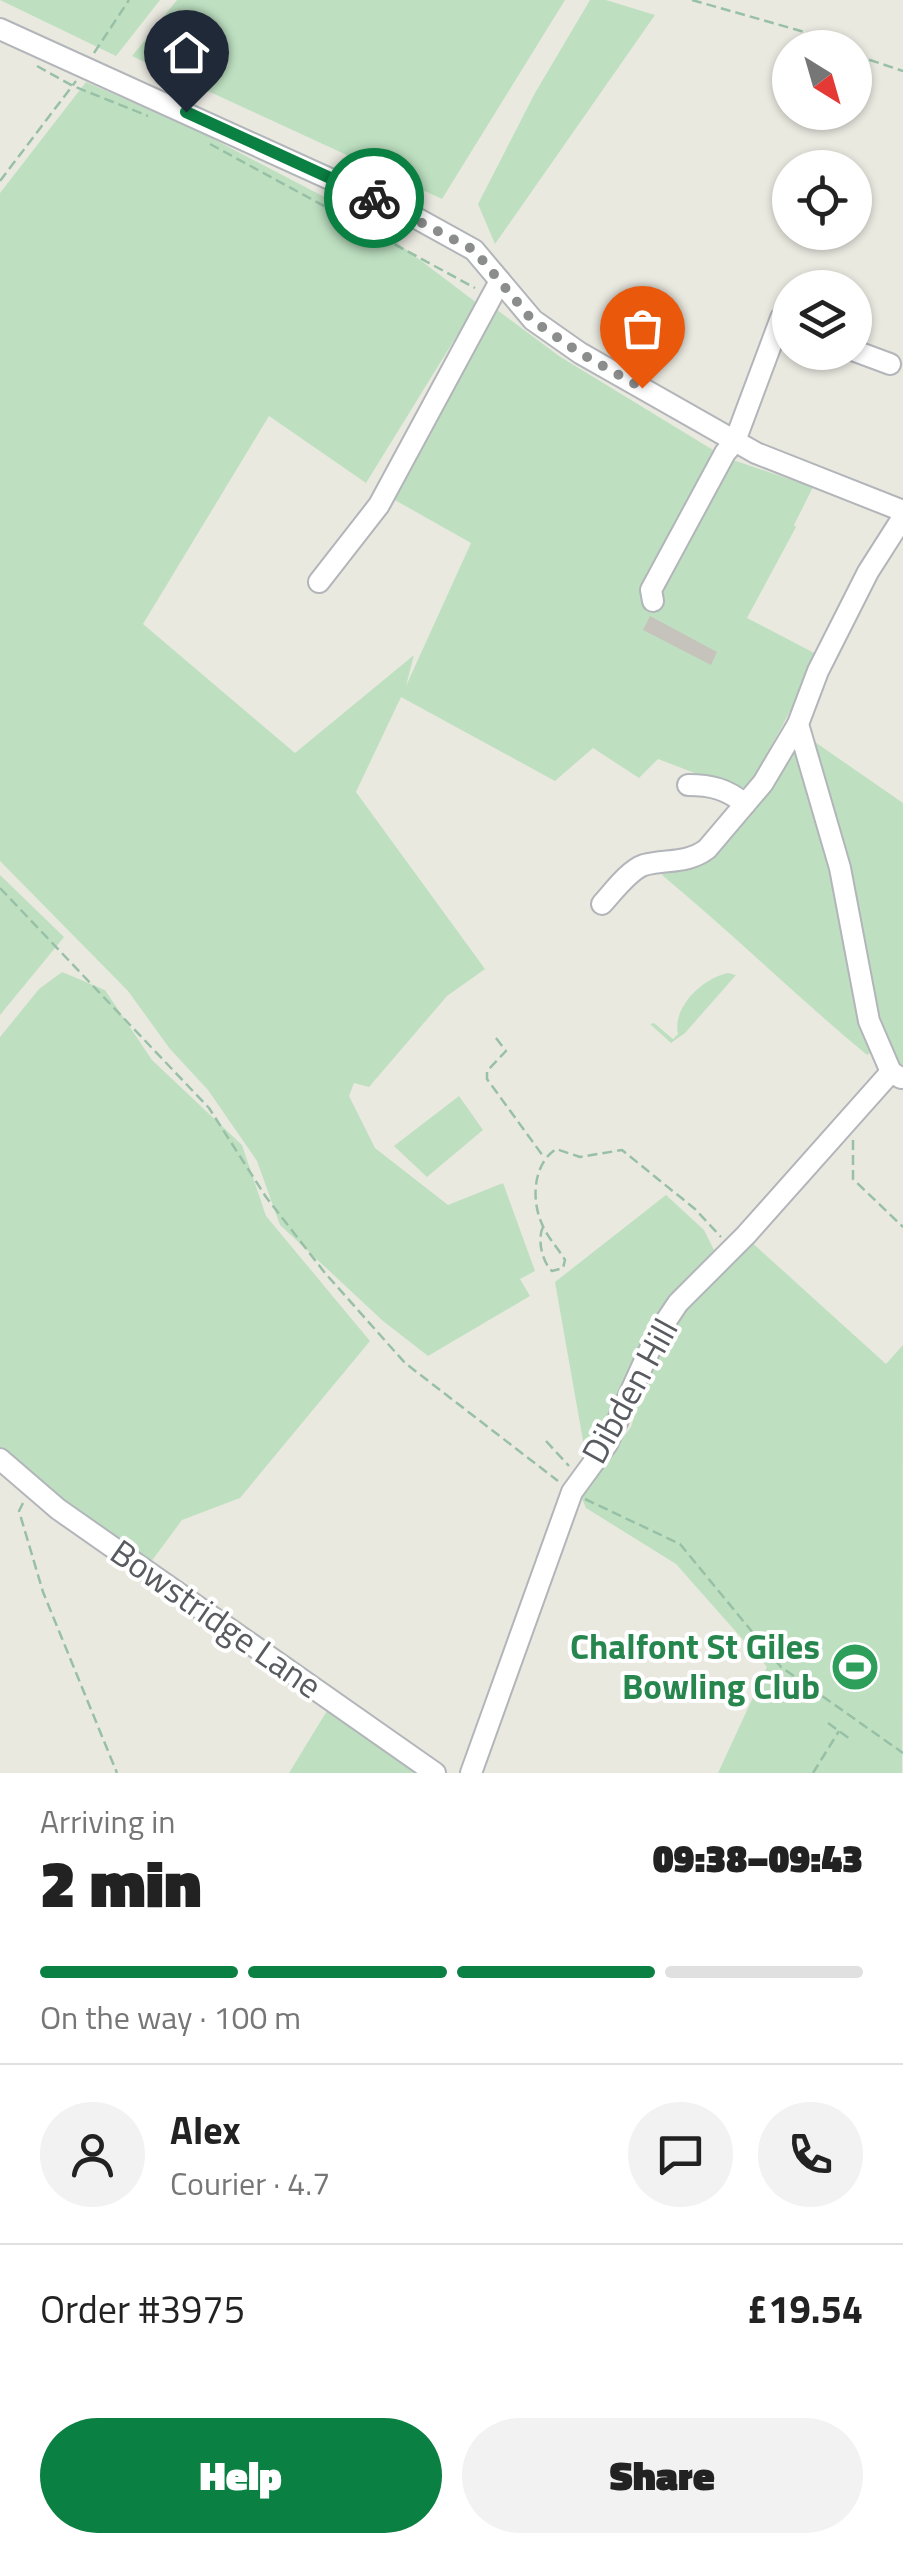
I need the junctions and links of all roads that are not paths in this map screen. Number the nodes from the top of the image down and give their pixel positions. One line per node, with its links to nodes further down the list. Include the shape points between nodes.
1 (0, 29): 2 (street, via 418,219 474,250)
2 (497, 290): 6 (street, via 580,353); 8 (street, via 379,505)
3 (772, 344): 6 (street)
4 (872, 357): 5 (street)
5 (890, 364)
6 (735, 442): 7 (street); 9 (street, via 651,590)
7 (903, 514): 10 (street, via 818,671)
8 (319, 582)
9 (653, 602)
10 (798, 724): 12 (street); 14 (street, via 840,868 870,1020)
11 (688, 785): 12 (street, via 710,785)
12 (744, 804): 13 (street, via 696,858 641,866)
13 (602, 904)
14 (897, 1075): 17 (street, Dibden Hill, via 678,1304 656,1336 607,1444 576,1485)
15 (0, 1459): 16 (street, Bowstridge Lane, via 58,1509)
16 (435, 1773)
17 (471, 1773)

